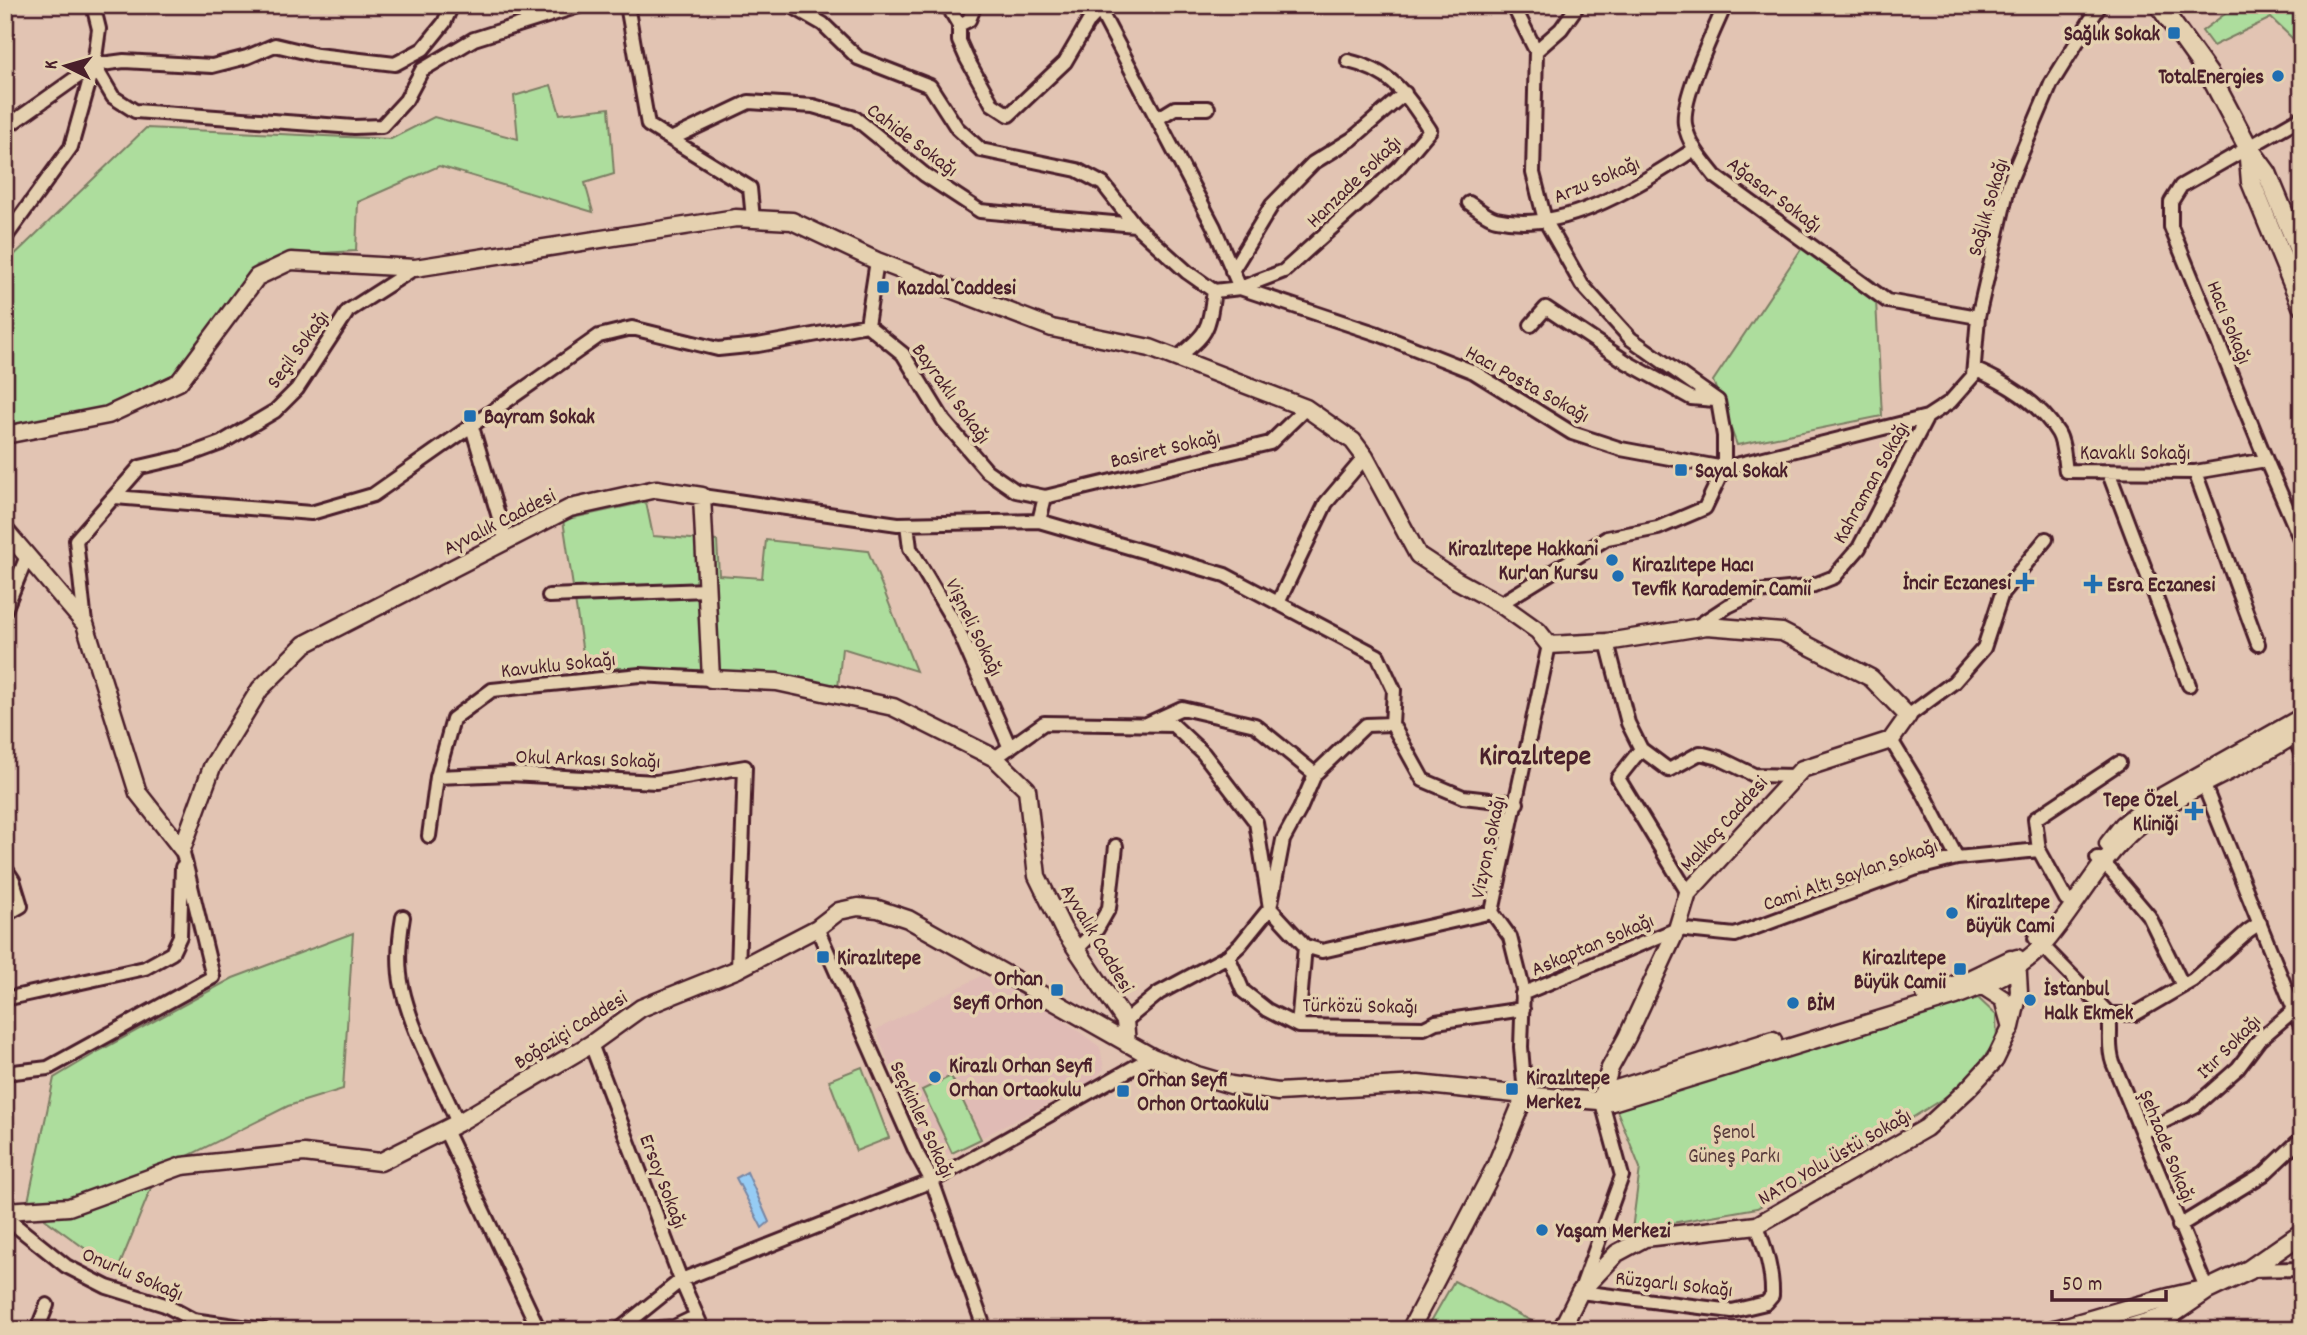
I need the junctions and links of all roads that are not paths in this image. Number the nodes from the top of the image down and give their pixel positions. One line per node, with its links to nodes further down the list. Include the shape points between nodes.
1 (93, 5): 19 (street, via 99,29)
2 (452, 5): 15 (street)
3 (582, 5): 18 (street, via 474,39)
4 (627, 5): 25 (street, via 648,125)
5 (790, 5): 31 (street, via 823,24 858,58 930,86 957,128 981,150 1077,170 1103,184)
6 (942, 5): 14 (street)
7 (975, 5): 14 (street, via 969,20)
8 (1513, 5): 16 (street)
9 (1578, 5): 16 (street, via 1561,29)
10 (1725, 5): 27 (street, Ağasar Sokağı, via 1691,85 1684,123)
11 (2100, 5): 40 (street, Sağlık Sokağı, via 2051,84 2010,183)
12 (2159, 5): 26 (main road, via 2212,79)
13 (1102, 6): 14 (street, via 1065,62 1009,115 992,104 967,59 959,41); 23 (street)
14 (959, 25)
15 (423, 49): 18 (street); 19 (street, via 395,64 275,46 212,66 124,61)
16 (1536, 51): 30 (street, via 1533,173)
17 (1348, 61): 20 (street, Hanzade Sokağı, via 1384,74)
18 (433, 64): 19 (street, via 422,70 405,100 382,126 354,127 135,111 113,97)
19 (94, 65): 24 (street); 32 (street, via 71,147)
20 (1405, 93): 36 (street, via 1352,139 1314,163 1272,205); 37 (street, Hanzade Sokağı, via 1430,130 1398,168 1284,271)
21 (1208, 108): 23 (street, via 1175,108)
22 (2302, 117): 26 (street, Hacı Sokağı)
23 (1157, 119): 36 (street)
24 (5, 128)
25 (671, 139): 29 (street, via 750,188); 31 (street, Cahide Sokağı, via 749,102 813,106 855,118 925,175 980,211)
26 (2248, 147): 33 (main road, via 2267,173); 39 (main road, via 2251,183); 51 (street, Hacı Sokağı, via 2181,186 2171,202 2171,227)
27 (1695, 149): 30 (street, Arzu Sokağı, via 1629,190 1581,211); 40 (street, Ağasar Sokağı, via 1715,176 1887,301)
28 (1469, 202): 30 (street, Arzu Sokağı, via 1494,219)
29 (753, 219): 34 (street, via 792,221); 35 (street)
30 (1545, 220): 45 (street, via 1582,285 1631,339)
31 (1135, 225): 38 (street)
32 (5, 237)
33 (2302, 257)
34 (877, 261): 41 (street); 43 (street, via 1052,328)
35 (415, 268): 49 (street, via 291,261 257,278 179,382 108,415); 56 (street, Seçil Sokağı, via 348,311 297,389 275,411 221,443 141,467)
36 (1233, 271): 37 (street)
37 (1240, 288): 38 (street); 52 (street, Hacı Posta Sokağı, via 1474,372 1572,433 1621,449)
38 (1214, 291): 43 (street, via 1209,326)
39 (2302, 306)
40 (1978, 317): 44 (street, Sağlık Sokağı)
41 (867, 324): 48 (street, via 718,349 632,328 599,336); 57 (street, Bayraklı Sokağı, via 903,354 944,421 987,471 1016,491)
42 (1531, 325): 45 (street, via 1546,308 1690,398)
43 (1177, 358): 46 (street)
44 (1974, 369): 47 (street, via 1950,402); 53 (street, Kavaklı Sokağı, via 2035,404 2059,435 2066,471)
45 (1718, 401): 52 (street)
46 (1306, 408): 50 (street, via 1353,441); 57 (street, Basiret Sokağı, via 1270,443)
47 (1927, 418): 52 (street, Hacı Posta Sokağı); 71 (street, Kahraman Sokağı, via 1858,548 1834,578 1809,587 1757,592)
48 (472, 427): 56 (street, via 373,495 311,513); 62 (street)
49 (5, 435)
50 (1365, 457): 67 (street, via 1326,503); 68 (street, via 1418,555)
51 (2266, 460): 54 (street, Kavaklı Sokağı); 63 (street, Hacı Sokağı)
52 (1724, 468): 68 (street, via 1705,508 1658,528 1607,538)
53 (2108, 471): 54 (street, Kavaklı Sokağı); 76 (street)
54 (2195, 472): 73 (street)
55 (702, 496): 59 (street); 62 (street, Ayvalık Caddesi, via 656,489 570,508); 65 (street)
56 (115, 497): 70 (street, Seçil Sokağı, via 76,540)
57 (1045, 497): 58 (street)
58 (1039, 521): 59 (street); 67 (street, via 1225,575)
59 (907, 524): 82 (street, Vişneli Sokağı, via 910,548 957,627)
60 (5, 530): 64 (street)
61 (2046, 539): 77 (street, via 2002,593 1984,648 1954,682)
62 (506, 541): 94 (street, Ayvalık Caddesi, via 305,644 260,689 212,767)
63 (2302, 543)
64 (27, 556): 69 (street); 70 (street)
65 (706, 590): 66 (street); 75 (street)
66 (549, 596)
67 (1278, 603): 79 (street, via 1378,656 1394,690)
68 (1500, 604): 74 (street, via 1538,631)
69 (5, 610)
70 (85, 624): 94 (street, via 138,793)
71 (1695, 628): 72 (street); 77 (street, via 1782,632 1871,678)
72 (1607, 642): 74 (street); 83 (street, via 1628,723)
73 (2258, 644)
74 (1549, 645): 91 (street, Vizyon Sokağı)
75 (711, 679): 85 (street, Ayvalık Caddesi, via 776,682 893,707); 89 (street, Kavuklu Sokağı, via 640,675 492,690 453,719)
76 (2189, 685)
77 (1908, 716): 81 (street)
78 (1146, 724): 82 (street, via 1044,723); 87 (street, via 1182,708 1255,724); 101 (street, via 1173,725 1203,753 1256,822)
79 (1392, 724): 87 (street, via 1366,725); 91 (street, via 1423,780 1463,797)
80 (2296, 727): 84 (street); 90 (street)
81 (1891, 740): 88 (street, Malkoç Caddesi, via 1802,769); 96 (street)
82 (1010, 748): 85 (street)
83 (1641, 750): 88 (street, via 1669,769 1700,753 1754,775); 99 (street, via 1618,778)
84 (2302, 755)
85 (995, 758): 110 (street, Ayvalık Caddesi, via 1027,789 1037,876)
86 (2119, 763): 95 (street, via 2035,819)
87 (1315, 774): 101 (street, via 1283,840)
88 (1794, 776): 99 (street, Malkoç Caddesi)
89 (437, 777): 92 (street, Kavuklu Sokağı); 113 (street, Okul Arkası Sokağı, via 510,774 656,782 745,766)
90 (2202, 779): 97 (street, via 2150,803 2123,825); 105 (street)
91 (1517, 803): 102 (street, Vizyon Sokağı)
92 (429, 836)
93 (1116, 846): 110 (street, via 1109,908)
94 (182, 849): 117 (street, via 180,936 172,953 145,968); 128 (street, via 213,977 48,1068)
95 (2039, 850): 96 (street, Cami Altı Saylan Sokağı); 100 (street)
96 (1957, 858): 107 (street, Cami Altı Saylan Sokağı, via 1914,869 1735,935)
97 (2100, 862): 100 (street); 108 (street); 115 (street, via 2148,916)
98 (5, 868): 103 (street, via 22,906)
99 (1688, 893): 107 (street, Malkoç Caddesi)
100 (2066, 900): 108 (street)
101 (1270, 908): 109 (street); 111 (street)
102 (1492, 912): 109 (street, via 1322,951); 116 (street, Vizyon Sokağı, via 1510,937)
103 (5, 915)
104 (403, 917): 131 (street, via 399,950 402,985)
105 (2260, 923): 115 (street); 118 (street)
106 (817, 928): 113 (street, Boğaziçi Caddesi); 126 (street, Boğaziçi Caddesi, via 839,911 858,907 908,919); 134 (street, Seçkinler Sokağı)
107 (1676, 929): 116 (street, Askaptan Sokağı); 130 (street, Malkoç Caddesi, via 1610,1068)
108 (2039, 942): 112 (street); 120 (street)
109 (1304, 946): 122 (street)
110 (1077, 949): 121 (street, Ayvalık Caddesi)
111 (1228, 956): 121 (street, via 1159,993); 122 (street, Türközü Sokağı, via 1243,991)
112 (2017, 961): 114 (street, Boğaziçi Caddesi); 123 (street, NATO Yolu Üstü Sokağı, via 2019,992); 130 (street, via 1610,1091)
113 (738, 969): 125 (street, Boğaziçi Caddesi, via 641,1008)
114 (1983, 986): 123 (street, via 2003,999); 130 (street, Boğaziçi Caddesi, via 1612,1102)
115 (2183, 986): 120 (street, via 2135,1014)
116 (1522, 994): 119 (street, Vizyon Sokağı)
117 (5, 999)
118 (2298, 1006): 124 (street); 132 (street, Itır Sokağı, via 2195,1106)
119 (1523, 1009): 122 (street, Türközü Sokağı, via 1436,1021 1424,1027); 129 (street, Vizyon Sokağı)
120 (2109, 1014): 132 (street, Şehzade Sokağı, via 2108,1048)
121 (1125, 1021): 126 (street, Ayvalık Caddesi)
122 (1298, 1026)
123 (2011, 1027): 137 (street, NATO Yolu Üstü Sokağı, via 1994,1060 1926,1128)
124 (2302, 1029)
125 (591, 1044): 131 (street, Boğaziçi Caddesi); 142 (street, Ersoy Sokağı)
126 (1127, 1044): 127 (street, Boğaziçi Caddesi)
127 (1152, 1057): 129 (street, Boğaziçi Caddesi, via 1255,1090 1418,1083); 134 (street)
128 (5, 1073)
129 (1525, 1096): 130 (street, Boğaziçi Caddesi); 155 (street, via 1495,1167)
130 (1601, 1099): 144 (street, via 1622,1176)
131 (452, 1127): 135 (street, Boğaziçi Caddesi, via 380,1163 304,1153 182,1166 69,1207); 150 (street)
132 (2143, 1132): 138 (street, Şehzade Sokağı)
133 (2302, 1138): 138 (street, via 2264,1174)
134 (932, 1181): 142 (street); 154 (street, Seçkinler Sokağı)
135 (5, 1211)
136 (5, 1217): 149 (street, Onurlu Sokağı, via 66,1266 107,1287 164,1305 193,1320)
137 (1757, 1225): 144 (street, NATO Yolu Üstü Sokağı, via 1645,1238 1617,1253); 144 (street, Rüzgarlı Sokağı, via 1773,1283 1766,1303 1731,1311)
138 (2179, 1226): 143 (street, Şehzade Sokağı)
139 (2302, 1233): 141 (main road)
140 (2302, 1269): 141 (street)
141 (2249, 1270): 143 (main road)
142 (681, 1280): 146 (street, Ersoy Sokağı); 151 (street)
143 (2207, 1290): 157 (main road); 158 (main road, via 2169,1316)
144 (1580, 1292): 156 (street, NATO Yolu Üstü Sokağı)
145 (47, 1305): 148 (street)
146 (697, 1316): 147 (street); 153 (street, Ersoy Sokağı)
147 (673, 1328): 152 (street)
148 (37, 1330)
149 (263, 1330)
150 (539, 1330)
151 (619, 1330)
152 (625, 1330)
153 (703, 1330)
154 (985, 1330)
155 (1410, 1330)
156 (1561, 1330)
157 (2054, 1330)
158 (2123, 1330)

